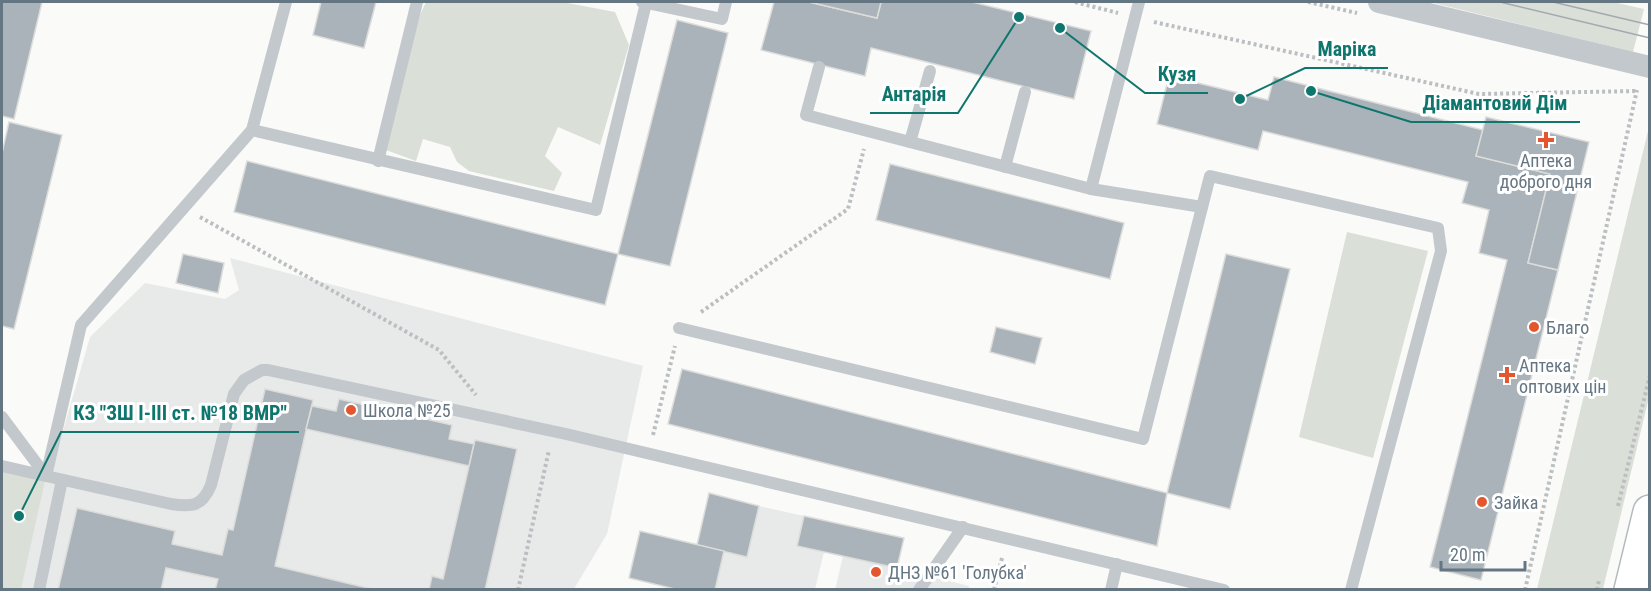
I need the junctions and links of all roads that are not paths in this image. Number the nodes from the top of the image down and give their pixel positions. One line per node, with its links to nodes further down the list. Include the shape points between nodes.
1 (286, 2): 11 (lane)
2 (417, 2): 13 (lane)
3 (644, 2): 4 (lane, via 722,19); 13 (lane, via 596,210)
4 (726, 2)
5 (1140, 2): 15 (lane)
6 (1379, 2): 7 (street)
7 (1646, 66)
8 (819, 67): 12 (lane, via 806,115)
9 (930, 71): 12 (lane)
10 (1025, 92): 14 (lane)
11 (252, 130): 13 (lane); 20 (lane, via 81,325)
12 (910, 142): 14 (lane)
13 (378, 161)
14 (1005, 167): 15 (lane)
15 (1091, 189): 16 (lane)
16 (1202, 207): 17 (lane, via 1143,439); 29 (lane, via 1210,176 1438,228 1441,251)
17 (679, 328)
18 (2, 417): 20 (lane)
19 (2, 466): 20 (lane)
20 (46, 476): 21 (lane)
21 (62, 480): 23 (lane, via 171,504 199,503 210,485 234,394 244,380 268,370 553,431); 25 (lane)
22 (1650, 512): 30 (main road)
23 (963, 527): 24 (lane); 26 (lane)
24 (1117, 564): 27 (lane); 28 (lane)
25 (39, 590)
26 (919, 590)
27 (1111, 590)
28 (1224, 590)
29 (1351, 590)
30 (1631, 590)

